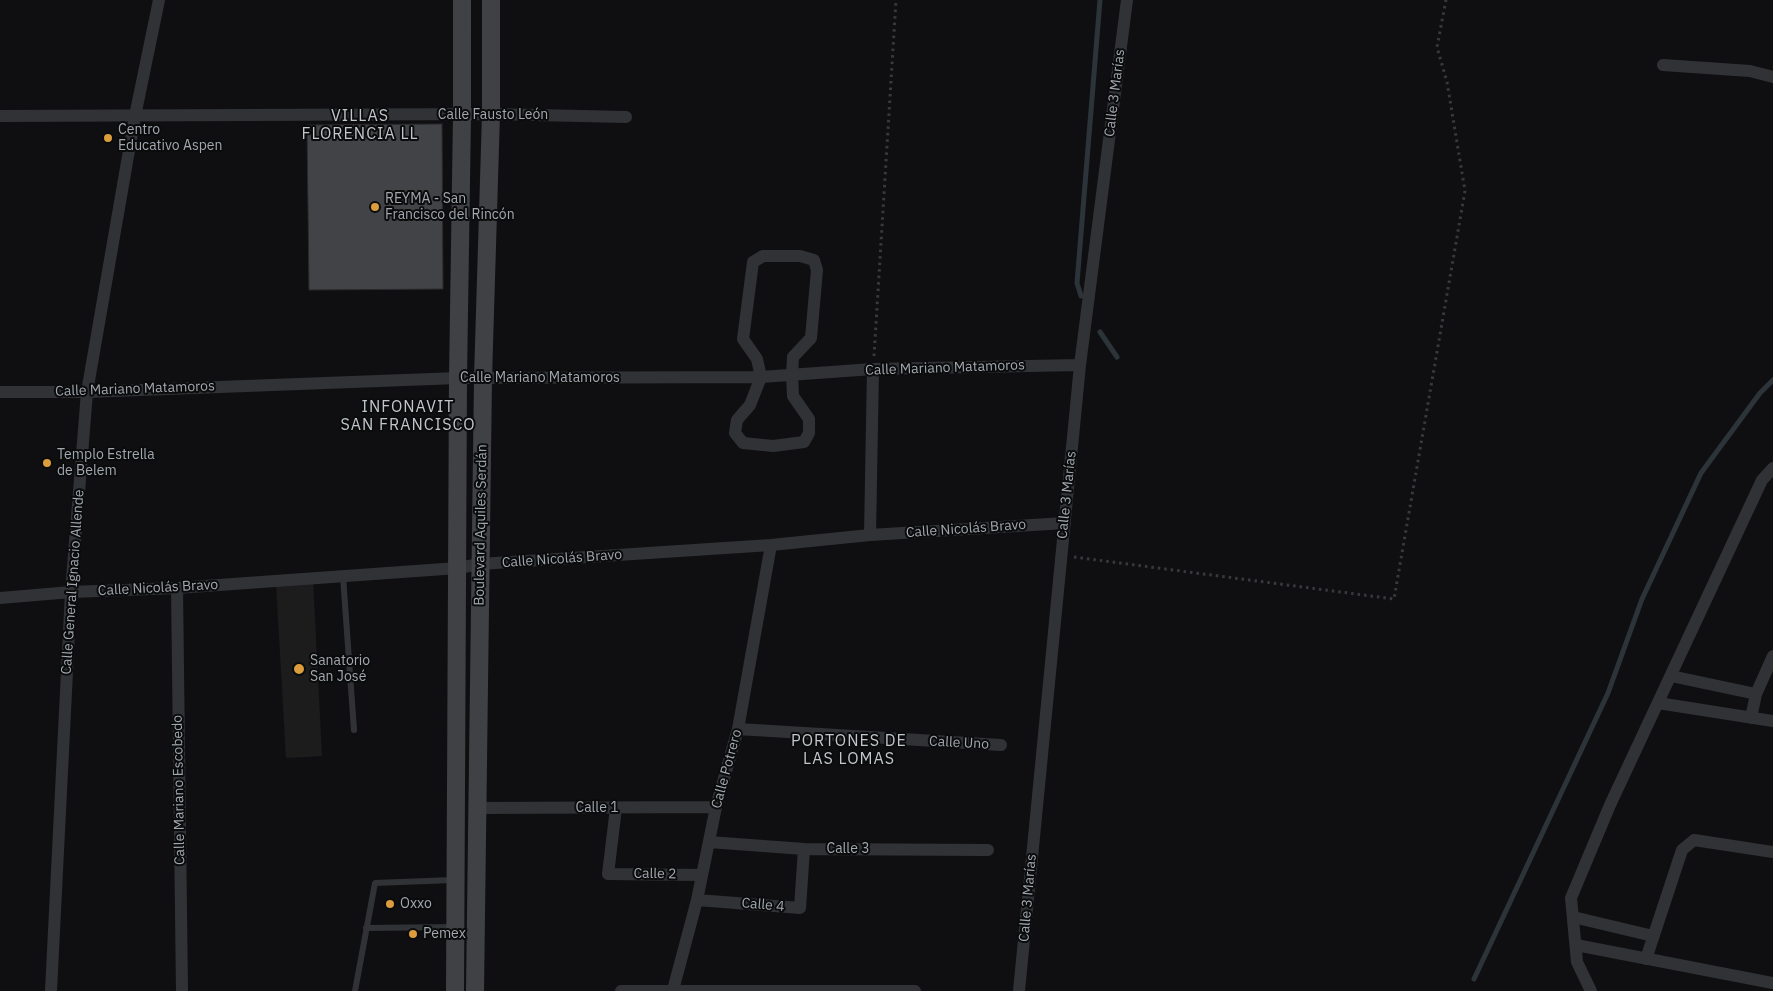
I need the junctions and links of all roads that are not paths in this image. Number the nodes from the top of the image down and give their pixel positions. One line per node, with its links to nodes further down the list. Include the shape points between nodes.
1 (159, 0): 10 (street, Calle General Ignacio Allende)
2 (462, 0): 8 (street, Boulevard Aquiles Serdán)
3 (490, 0): 7 (street, Boulevard Aquiles Serdán)
4 (1127, 0): 12 (street, Calle 3 Marías)
5 (1663, 65): 6 (street, via 1750,71)
6 (1773, 77)
7 (491, 114): 8 (street, Calle Fausto León); 11 (street, Calle Fausto León); 17 (street, Boulevard Aquiles Serdán)
8 (462, 115): 10 (street, Calle Fausto León); 16 (street, Boulevard Aquiles Serdán)
9 (0, 116): 10 (street, Calle Fausto León)
10 (135, 116): 19 (street, Calle General Ignacio Allende)
11 (626, 117)
12 (1080, 364): 13 (street, Calle Mariano Matamoros); 21 (street, Calle 3 Marías)
13 (873, 369): 14 (street, Calle Mariano Matamoros); 22 (street)
14 (792, 375): 15 (street, Calle Mariano Matamoros); 15 (street, via 794,396 809,419 809,433 804,442 773,446 743,443 735,433 737,420 750,405); 15 (street, via 794,357 810,338 817,270 814,260 800,256 763,256 753,262 743,339 757,360)
15 (761, 376): 17 (street, Calle Mariano Matamoros)
16 (458, 378): 17 (street, Calle Mariano Matamoros); 19 (street, Calle Mariano Matamoros); 25 (street, Boulevard Aquiles Serdán)
17 (483, 378): 24 (street, Boulevard Aquiles Serdán)
18 (0, 392): 19 (street, Calle Mariano Matamoros)
19 (86, 392): 28 (street, Calle General Ignacio Allende)
20 (1773, 468): 31 (street, via 1762,480)
21 (1065, 523): 22 (street, Calle Nicolás Bravo); 64 (street, Calle 3 Marías)
22 (870, 535): 23 (street, Calle Nicolás Bravo)
23 (771, 545): 24 (street, Calle Nicolás Bravo); 37 (street, Calle Potrero)
24 (480, 564): 25 (street, Calle Nicolás Bravo); 40 (street, Boulevard Aquiles Serdán)
25 (458, 568): 26 (street, Calle Nicolás Bravo); 47 (street, Boulevard Aquiles Serdán)
26 (343, 576): 27 (street, Calle Nicolás Bravo); 36 (lane)
27 (177, 588): 28 (street, Calle Nicolás Bravo); 58 (street, Calle Mariano Escobedo)
28 (71, 592): 29 (street, Calle Nicolás Bravo); 57 (street, Calle General Ignacio Allende)
29 (0, 598)
30 (1773, 656): 32 (street)
31 (1671, 676): 32 (street); 33 (street)
32 (1756, 694): 34 (street)
33 (1658, 703): 34 (street); 49 (street, via 1571,898)
34 (1751, 718): 35 (street)
35 (1773, 721)
36 (354, 730)
37 (738, 730): 38 (street, Calle Uno); 39 (street, Calle Potrero)
38 (1001, 745)
39 (716, 807): 41 (street, Calle 1); 42 (street, Calle Potrero)
40 (477, 808): 41 (street, Calle 1); 61 (street, Boulevard Aquiles Serdán)
41 (616, 808): 46 (street, Calle 2, via 608,874)
42 (708, 842): 43 (street, Calle 3); 46 (street, Calle Potrero)
43 (804, 849): 44 (street, Calle 3); 48 (street, Calle 4, via 800,908)
44 (988, 850)
45 (1773, 852): 52 (street, via 1694,840 1682,850)
46 (702, 875): 48 (street, Calle Potrero)
47 (455, 880): 50 (street, Boulevard Aquiles Serdán); 51 (lane, via 375,883)
48 (697, 900): 56 (street, Calle Potrero)
49 (1573, 917): 52 (street); 53 (street)
50 (455, 927): 51 (lane); 60 (street, Boulevard Aquiles Serdán)
51 (366, 928): 59 (lane)
52 (1654, 936): 54 (street)
53 (1576, 945): 54 (street); 65 (street, via 1577,962)
54 (1646, 959): 55 (street)
55 (1773, 983)
56 (673, 990): 62 (street); 63 (street)
57 (51, 991)
58 (182, 991)
59 (355, 991)
60 (455, 991)
61 (475, 991)
62 (621, 991)
63 (915, 991)
64 (1020, 991)
65 (1591, 991)

